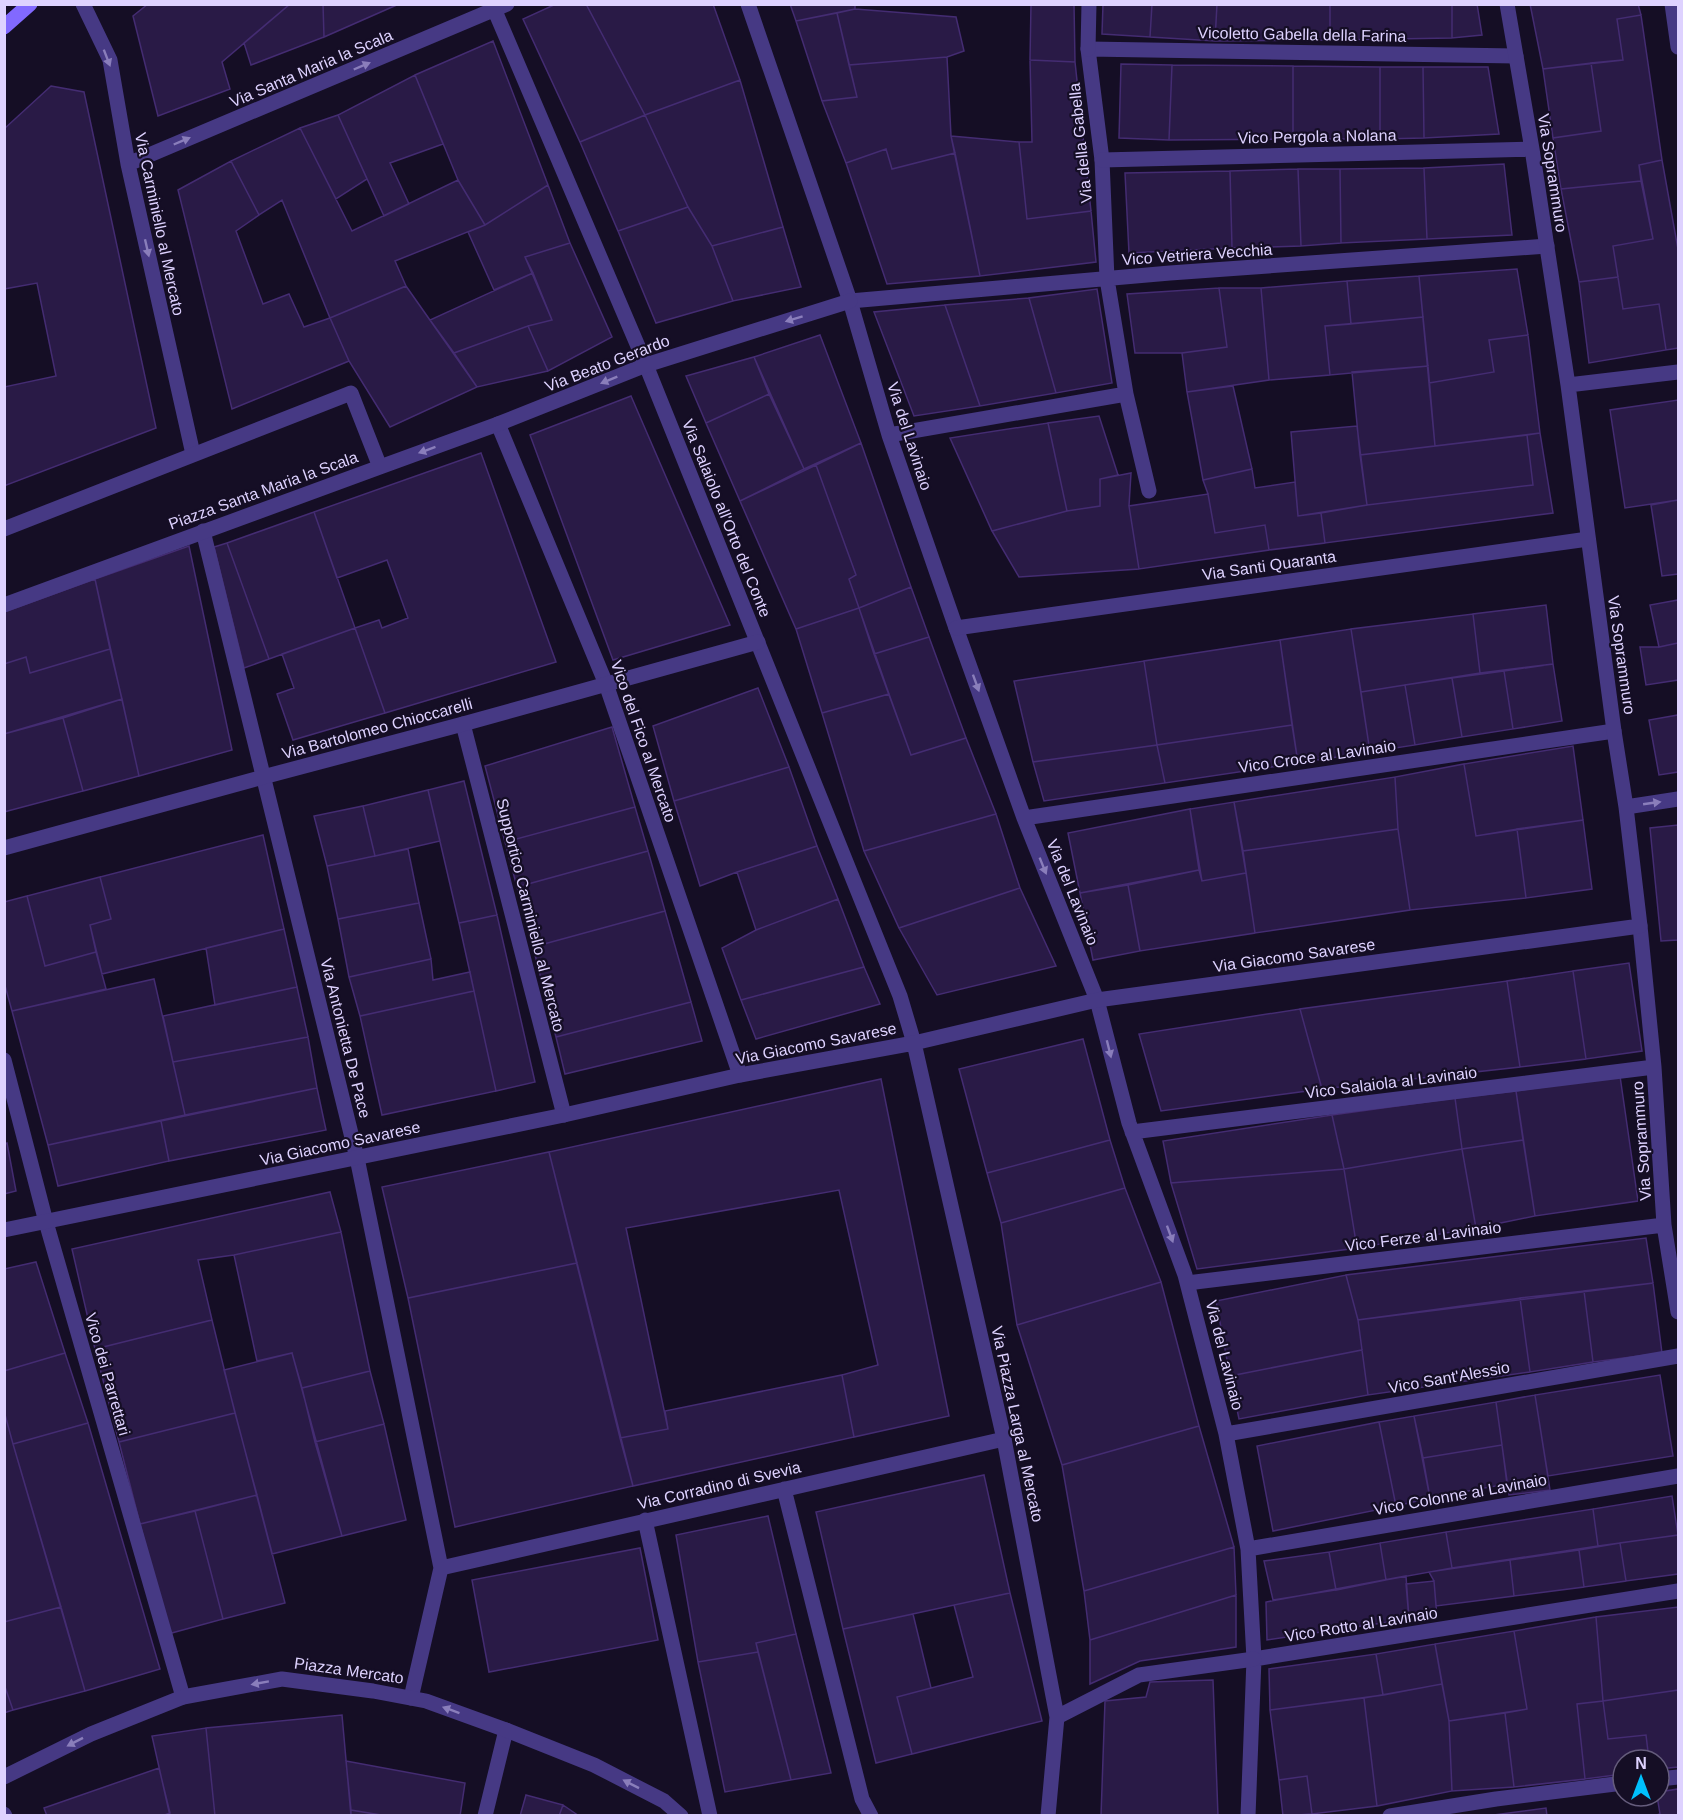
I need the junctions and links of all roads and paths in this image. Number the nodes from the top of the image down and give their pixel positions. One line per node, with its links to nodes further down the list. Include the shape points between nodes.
1 (30, 4): 8 (main road)
2 (83, 4): 14 (street, Via Carminiello al Mercato, one-way to 14, via 110,60)
3 (747, 4): 17 (street, Via del Lavinaio)
4 (1089, 4): 10 (street, Via della Gabella)
5 (1507, 4): 11 (street, Via Soprammuro)
6 (1672, 7): 9 (street)
7 (501, 8): 14 (street, Via Santa Maria la Scala, one-way to 7); 18 (street, Via Salaiolo all'Orto del Conte)
8 (4, 27)
9 (1678, 47)
10 (1088, 49): 11 (street, Vicoletto Gabella della Farina); 13 (street, Via della Gabella)
11 (1516, 56): 12 (street, Via Soprammuro)
12 (1532, 149): 13 (street, Vico Pergola a Nolana); 15 (street, Via Soprammuro)
13 (1102, 160): 16 (street, Via della Gabella)
14 (128, 164): 24 (street, Via Carminiello al Mercato, one-way to 24)
15 (1547, 246): 16 (street, Vico Vetriera Vecchia); 20 (street, Via Soprammuro)
16 (1107, 279): 17 (street, Vico Vetriera Vecchia); 21 (street, Via della Gabella)
17 (850, 302): 18 (street, Via Beato Gerardo, one-way to 18); 23 (street, Via del Lavinaio)
18 (646, 365): 22 (street, Via Beato Gerardo, one-way to 22); 32 (street, Via Salaiolo all'Orto del Conte)
19 (1678, 372): 20 (street)
20 (1568, 385): 29 (street, Via Soprammuro)
21 (1126, 394): 23 (street); 26 (street, Via della Gabella)
22 (498, 424): 25 (street, Via Beato Gerardo, one-way to 25); 33 (street, Vico del Fico al Mercato)
23 (889, 435): 31 (street, Via del Lavinaio)
24 (193, 454): 25 (street, Piazza Santa Maria la Scala, via 351,393); 27 (street, Piazza Santa Maria la Scala)
25 (380, 467): 28 (street, Piazza Santa Maria la Scala)
26 (1149, 491)
27 (4, 529)
28 (203, 531): 30 (street, Piazza Santa Maria la Scala); 36 (street, Via Antonietta De Pace)
29 (1588, 539): 31 (street, Via Santi Quaranta); 35 (street, Via Soprammuro)
30 (4, 605)
31 (956, 628): 39 (street, Via del Lavinaio, one-way to 39)
32 (758, 642): 33 (street, Via Bartolomeo Chioccarelli); 43 (street, Via Salaiolo all'Orto del Conte, via 900,996)
33 (606, 684): 34 (street, Via Bartolomeo Chioccarelli); 46 (street, Vico del Fico al Mercato)
34 (463, 724): 36 (street, Via Bartolomeo Chioccarelli); 47 (street, Supportico Carminiello al Mercato)
35 (1614, 731): 38 (street, Via Soprammuro); 39 (street, Vico Croce al Lavinaio)
36 (263, 777): 40 (street, Via Bartolomeo Chioccarelli); 49 (street, Via Antonietta De Pace)
37 (1678, 799): 38 (street, one-way to 37)
38 (1626, 807): 41 (street, Via Soprammuro)
39 (1024, 818): 42 (street, Via del Lavinaio, one-way to 42)
40 (4, 848)
41 (1640, 926): 42 (street, Via Giacomo Savarese); 45 (street, Via Soprammuro)
42 (1097, 1000): 43 (street, Via Giacomo Savarese); 48 (street, Via del Lavinaio, one-way to 48)
43 (914, 1043): 46 (street, Via Giacomo Savarese); 57 (street, Via Piazza Larga al Mercato)
44 (4, 1060): 50 (street, Vico dei Parrettari)
45 (1654, 1067): 48 (street, Vico Salaiola al Lavinaio); 51 (street, Via Soprammuro)
46 (740, 1075): 47 (street, Via Giacomo Savarese)
47 (564, 1115): 49 (street, Via Giacomo Savarese)
48 (1132, 1132): 53 (street, Via del Lavinaio, one-way to 53)
49 (357, 1158): 50 (street, Via Giacomo Savarese); 62 (street, Via Antonietta De Pace)
50 (46, 1222): 52 (street, Via Giacomo Savarese); 65 (street, Vico dei Parrettari)
51 (1664, 1225): 53 (street, Vico Ferze al Lavinaio); 54 (street, Via Soprammuro)
52 (4, 1230)
53 (1187, 1282): 56 (street, Via del Lavinaio)
54 (1678, 1312)
55 (1678, 1356): 56 (street, Vico Sant'Alessio)
56 (1226, 1434): 61 (street, Via del Lavinaio)
57 (1004, 1438): 59 (street, Via Corradino di Svevia); 67 (street, Via Piazza Larga al Mercato)
58 (1678, 1476): 61 (street, Vico Colonne al Lavinaio)
59 (784, 1489): 60 (street, Via Corradino di Svevia); 74 (street, via 862,1799)
60 (645, 1520): 62 (street, Via Corradino di Svevia); 73 (street)
61 (1248, 1549): 64 (street, Via del Lavinaio)
62 (441, 1568): 66 (street, Via Antonietta De Pace)
63 (1678, 1591): 64 (street, Vico Rotto al Lavinaio)
64 (1254, 1659): 67 (street, Vico Rotto al Lavinaio, via 1139,1675); 76 (street, Via del Lavinaio)
65 (183, 1697): 66 (street, Piazza Mercato, one-way to 65, via 282,1679); 69 (street, Piazza Mercato, one-way to 69, via 91,1734)
66 (411, 1698): 68 (street, Piazza Mercato, one-way to 66)
67 (1057, 1717): 75 (street, Via Piazza Larga al Mercato)
68 (506, 1730): 71 (street); 72 (street, Piazza Mercato, one-way to 68, via 664,1801 594,1765)
69 (4, 1777)
70 (1611, 1785): 77 (street)
71 (485, 1815)
72 (681, 1815)
73 (710, 1815)
74 (871, 1815)
75 (1048, 1815)
76 (1248, 1815)
77 (1390, 1815)

